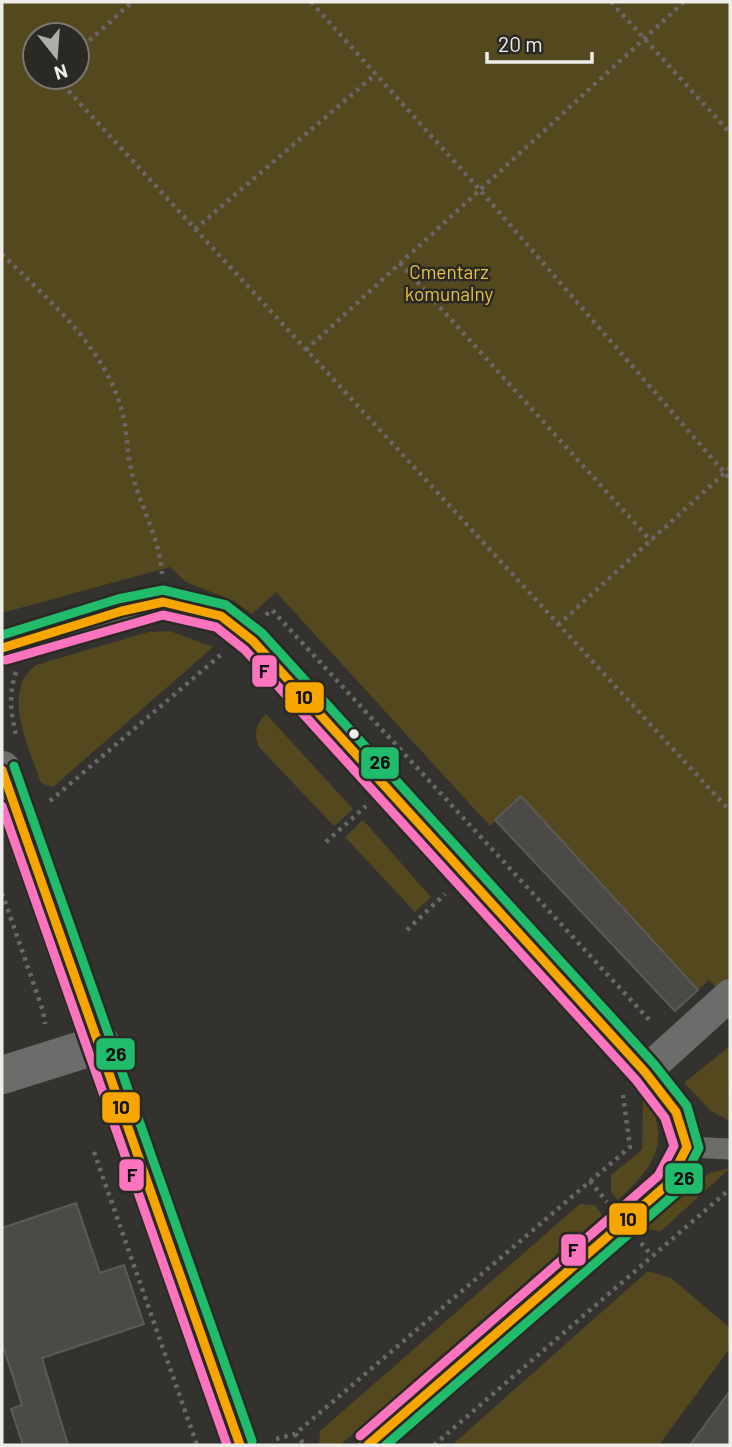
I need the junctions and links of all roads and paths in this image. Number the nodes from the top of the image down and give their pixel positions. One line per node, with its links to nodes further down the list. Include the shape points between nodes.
1 (132, 2): 6 (path)
2 (311, 2): 7 (path)
3 (611, 2): 5 (path)
4 (684, 2): 5 (path)
5 (645, 38): 9 (path); 10 (path)
6 (91, 39)
7 (376, 74): 10 (path); 11 (path)
8 (68, 91): 11 (path)
9 (730, 133)
10 (479, 190): 13 (path); 16 (path)
11 (195, 229): 14 (path)
12 (2, 254): 19 (path, via 83,337 105,369 120,404 134,480 159,550)
13 (400, 263): 14 (path); 18 (path)
14 (306, 350): 21 (path)
15 (730, 468): 16 (path)
16 (725, 473): 17 (path); 18 (path)
17 (730, 479)
18 (651, 541): 21 (path)
19 (163, 603): 24 (lane); 43 (lane, via 221,616 253,641)
20 (260, 621): 41 (path, via 272,610)
21 (558, 625): 31 (path)
22 (216, 641): 25 (path)
23 (232, 645): 25 (path)
24 (2, 648)
25 (227, 650): 30 (path)
26 (17, 670): 27 (path, via 10,690)
27 (12, 760): 40 (street)
28 (357, 795): 29 (path)
29 (366, 805): 32 (path); 33 (path)
30 (44, 806)
31 (730, 811)
32 (375, 815)
33 (327, 842)
34 (437, 884): 36 (path)
35 (2, 893): 42 (path, via 45,1028 29,1043)
36 (445, 894): 37 (path); 38 (path)
37 (454, 904)
38 (407, 930)
39 (730, 995): 41 (street)
40 (101, 1044): 42 (street); 53 (street)
41 (674, 1046): 43 (street)
42 (19, 1070)
43 (634, 1082): 44 (lane, via 676,1112); 47 (path, via 630,1147)
44 (687, 1147): 45 (lane); 56 (lane, via 668,1184)
45 (730, 1149)
46 (93, 1150): 54 (path)
47 (590, 1181): 49 (path); 52 (path)
48 (730, 1189): 51 (path)
49 (612, 1208)
50 (636, 1237): 51 (path)
51 (652, 1256): 57 (path)
52 (295, 1434): 53 (path); 55 (path)
53 (255, 1443)
54 (197, 1445)
55 (305, 1445)
56 (368, 1445)
57 (434, 1445)

